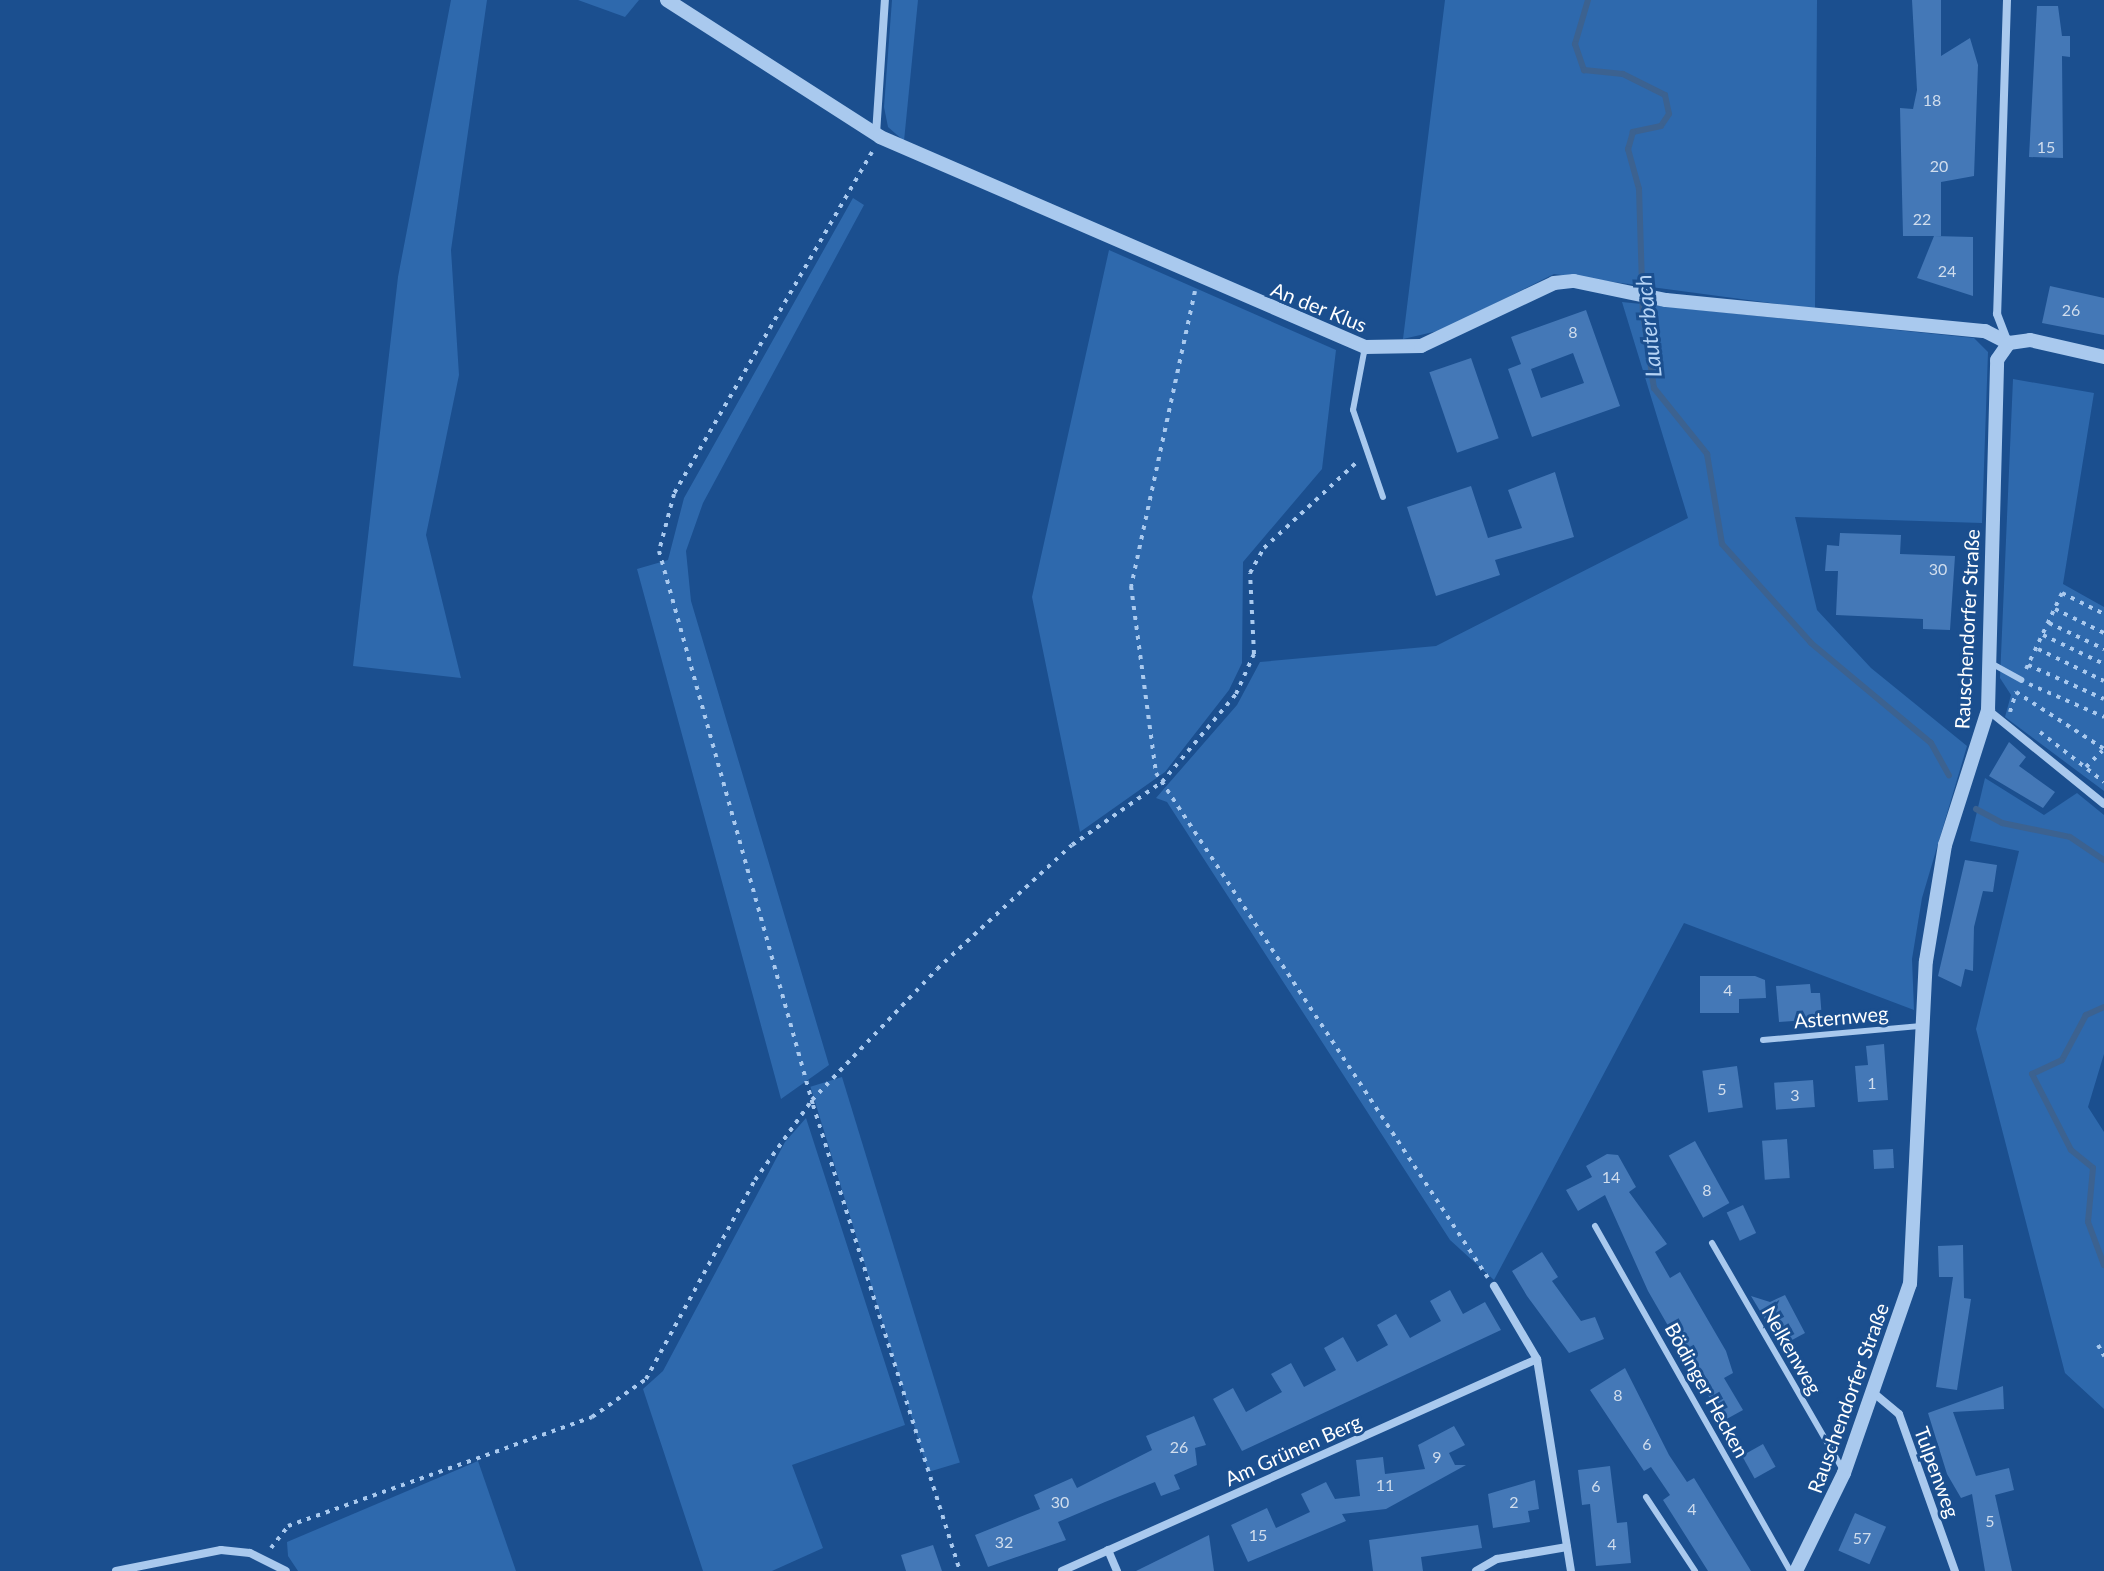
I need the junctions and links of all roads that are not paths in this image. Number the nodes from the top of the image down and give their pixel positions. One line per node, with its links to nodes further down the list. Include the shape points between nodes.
1 (667, 0): 4 (street, An der Klus)
2 (885, 0): 4 (street)
3 (2007, 0): 5 (street, via 1997,314)
4 (878, 136): 6 (street, An der Klus)
5 (2009, 343): 6 (street, An der Klus, via 1985,331 1666,300 1554,283 1421,346); 7 (street, An der Klus, via 2030,340); 9 (street, Rauschendorfer Straße, via 1997,360)
6 (1365, 347): 8 (lane, via 1353,410)
7 (2104, 357)
8 (1383, 497)
9 (1987, 661): 10 (lane); 11 (street, Rauschendorfer Straße)
10 (2021, 680)
11 (1988, 710): 12 (street); 13 (street, Rauschendorfer Straße, via 1945,845)
12 (2104, 804)
13 (1921, 1026): 14 (lane, Asternweg); 19 (street, Rauschendorfer Straße, via 1913,1261)
14 (1763, 1040)
15 (1595, 1226): 31 (lane, Bödinger Hecken)
16 (1712, 1243): 20 (lane, Nelkenweg)
17 (1494, 1286): 18 (street)
18 (1537, 1359): 22 (street); 23 (street, Am Grünen Berg)
19 (1875, 1394): 20 (street, Rauschendorfer Straße); 32 (street, Tulpenweg, via 1899,1414)
20 (1844, 1473): 31 (street, Rauschendorfer Straße)
21 (1646, 1497): 30 (lane)
22 (1567, 1547): 28 (street, via 1497,1559); 29 (street)
23 (1108, 1550): 26 (street, Am Grünen Berg); 27 (street)
24 (116, 1571): 25 (street, via 221,1550 263,1558)
25 (286, 1571)
26 (1062, 1571)
27 (1117, 1571)
28 (1476, 1571)
29 (1571, 1571)
30 (1695, 1571)
31 (1793, 1571)
32 (1955, 1571)

